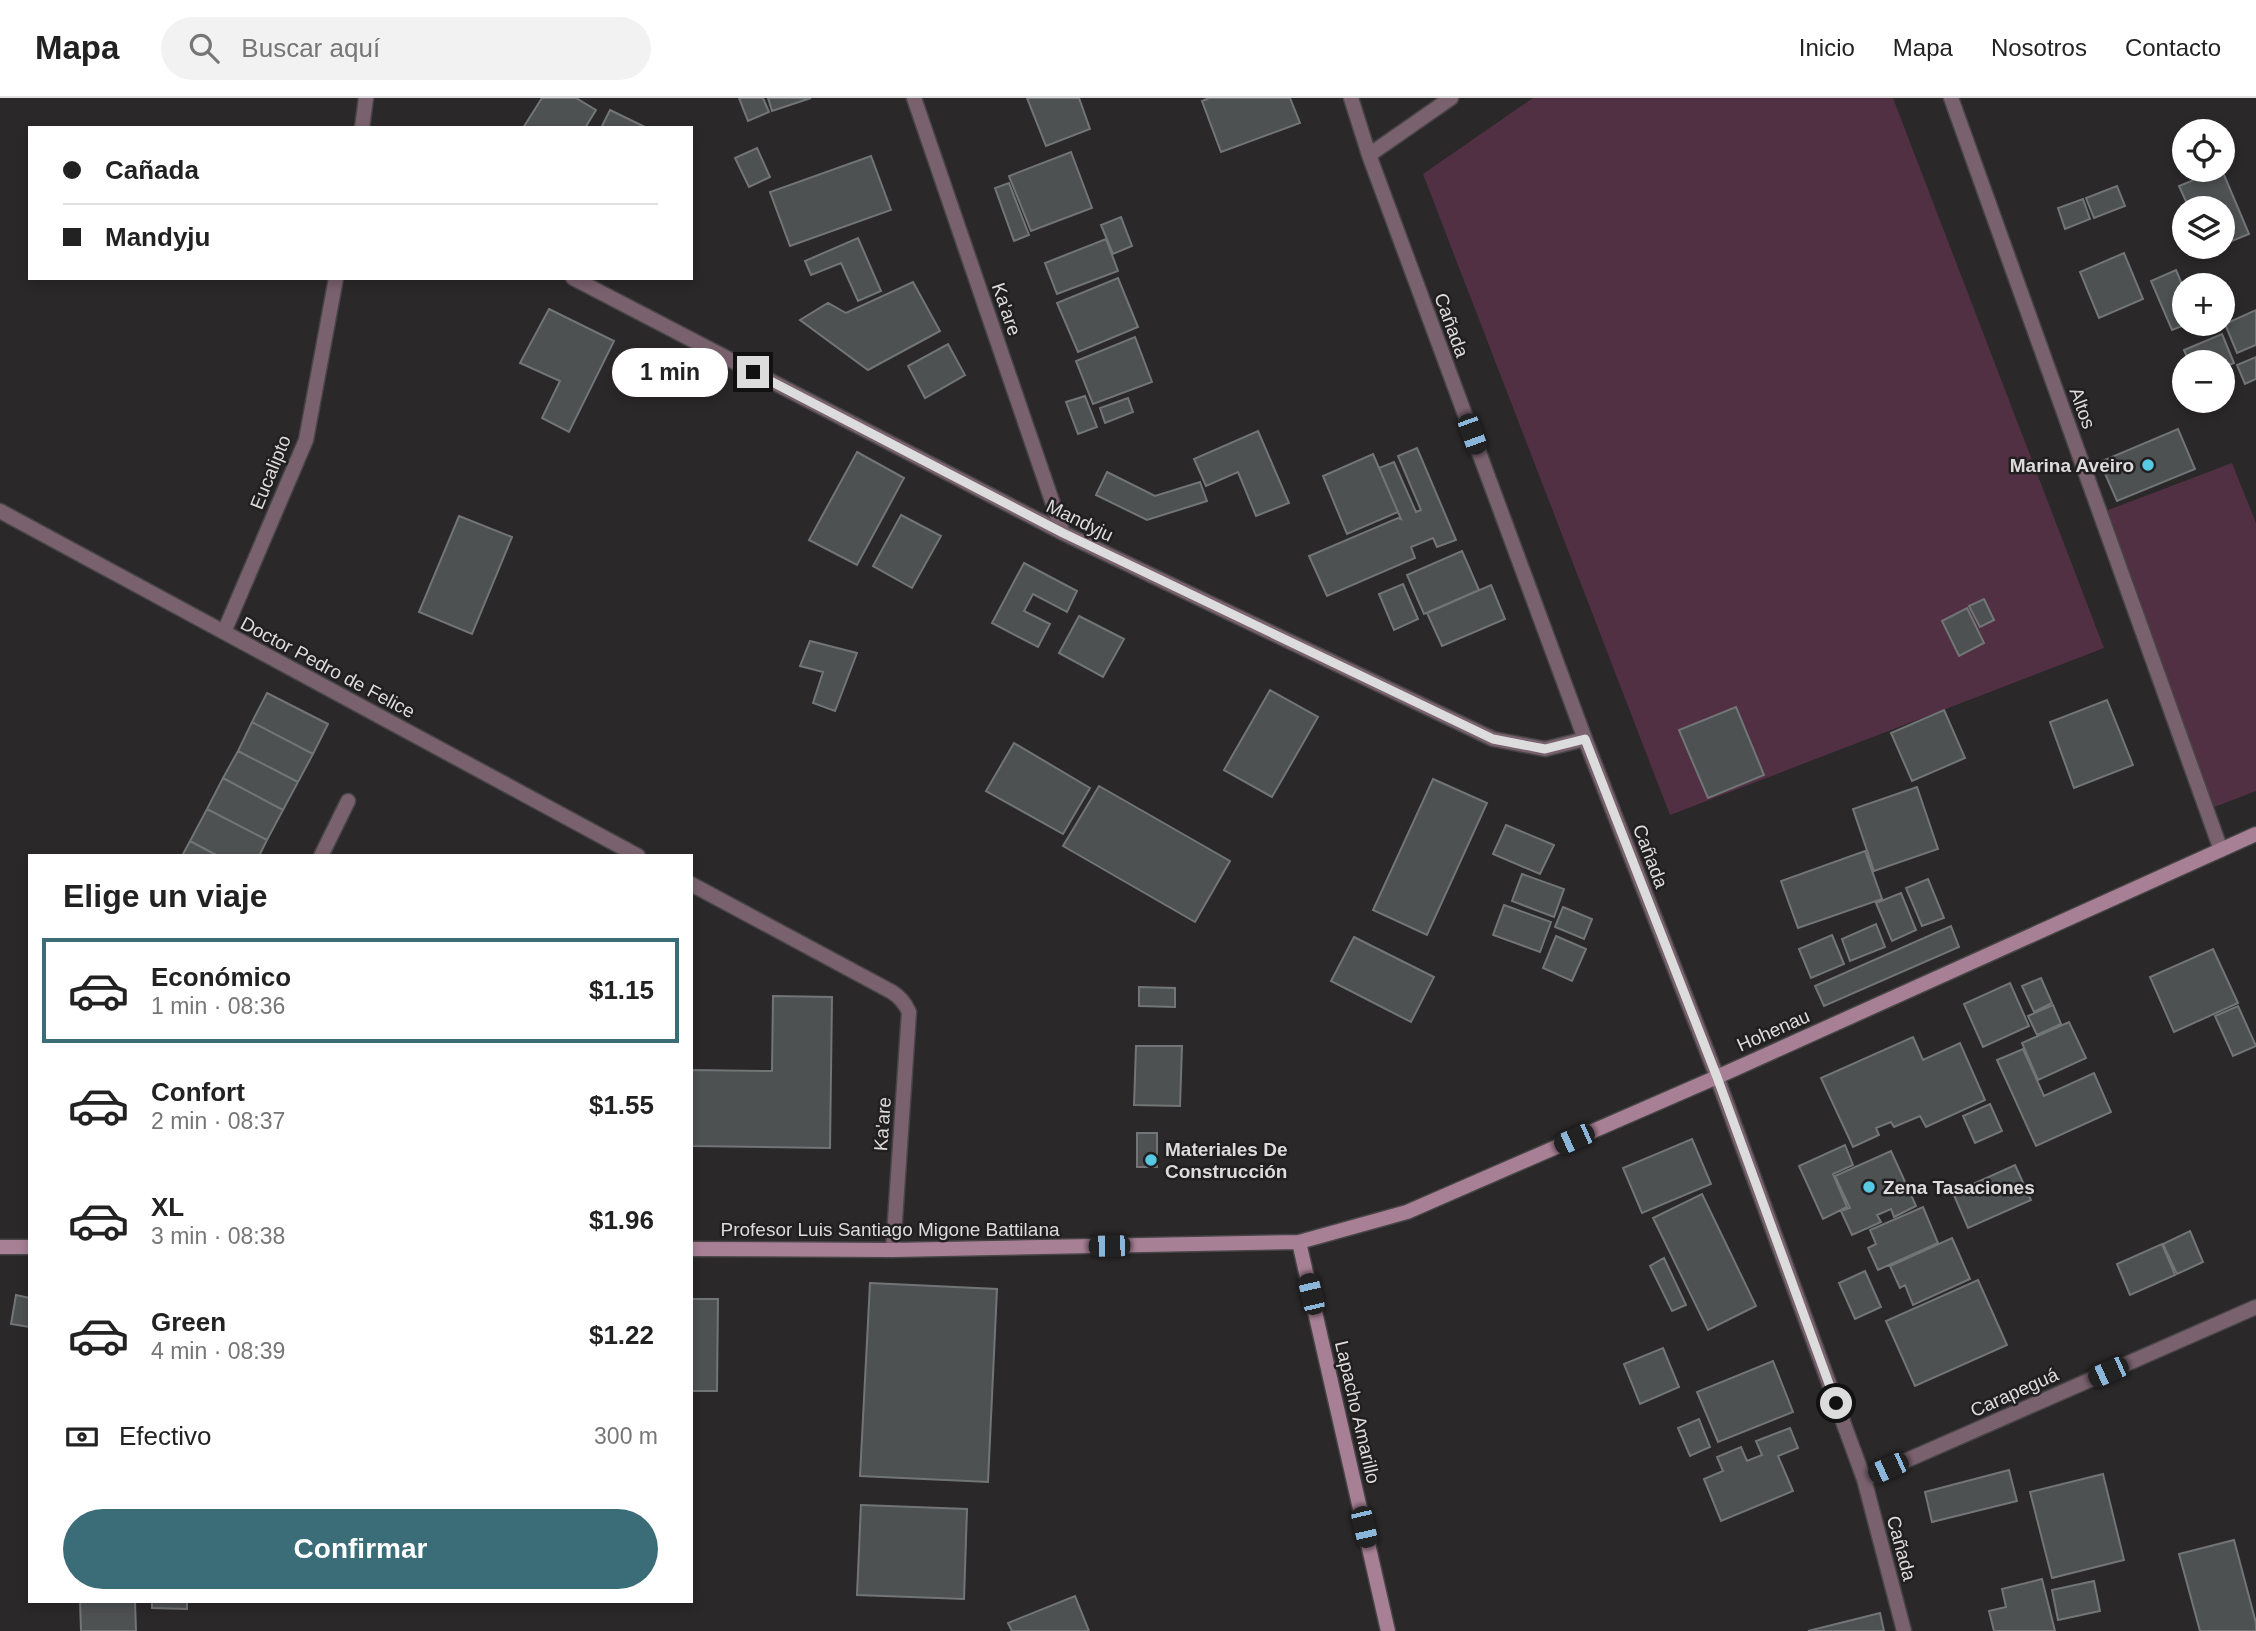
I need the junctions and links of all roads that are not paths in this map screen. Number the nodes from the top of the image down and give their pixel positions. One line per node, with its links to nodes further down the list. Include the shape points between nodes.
1 (366, 98): 6 (street)
2 (914, 98): 11 (street, Ka'are)
3 (1351, 98): 7 (street, Cañada)
4 (1451, 98): 7 (street)
5 (1951, 98): 16 (street, Altos)
6 (362, 126)
7 (1369, 155): 13 (street, Cañada)
8 (335, 280): 12 (street, Eucalipto, via 306,440)
9 (577, 280): 11 (street, Mandyju)
10 (0, 511): 12 (street, Doctor Pedro de Felice)
11 (1063, 533): 13 (street, Mandyju, via 1493,739 1545,749)
12 (224, 632): 18 (street, Doctor Pedro de Felice)
13 (1585, 739): 20 (street, Cañada)
14 (348, 802): 17 (street)
15 (2256, 834): 16 (street, Hohenau)
16 (2221, 850): 20 (street, Hohenau)
17 (322, 854)
18 (634, 854)
19 (693, 885): 25 (street, Ka'are, via 892,992 909,1012)
20 (1717, 1077): 21 (street, Hohenau, via 1407,1212); 27 (street, Cañada)
21 (1299, 1242): 25 (street, Profesor Luis Santiago Migone Battilana); 28 (street, Lapacho Amarillo)
22 (0, 1247): 23 (street)
23 (28, 1247)
24 (693, 1249): 25 (street, Profesor Luis Santiago Migone Battilana)
25 (893, 1250)
26 (2255, 1311): 27 (street, Carapeguá)
27 (1864, 1479): 29 (street, Cañada)
28 (1388, 1631)
29 (1905, 1631)

